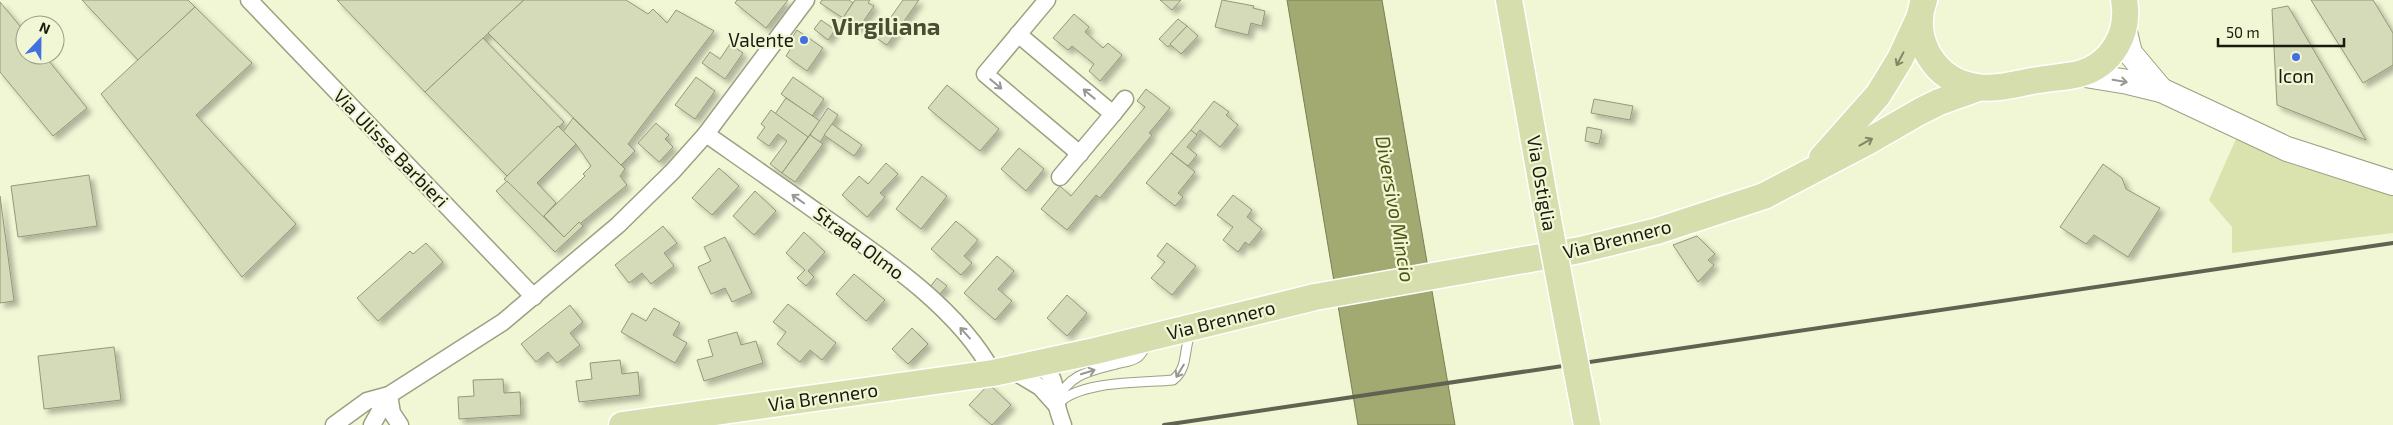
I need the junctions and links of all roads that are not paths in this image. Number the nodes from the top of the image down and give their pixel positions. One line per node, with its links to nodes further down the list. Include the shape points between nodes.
1 (249, 0): 18 (street, Via Ulisse Barbieri)
2 (806, 0): 13 (street)
3 (1047, 0): 7 (street)
4 (1508, 0): 32 (main road, Via Ostiglia, bridge)
5 (1923, 4): 9 (main road, via 1921,38 1932,61 1955,81); 15 (main road, Via Brennero, one-way to 15, via 1900,59 1878,95)
6 (2125, 8): 8 (main road, via 2118,44 2096,67); 10 (main road, via 2130,53)
7 (1018, 34): 12 (street, one-way to 7); 14 (street, one-way to 14, via 985,74)
8 (2079, 74): 9 (main road); 10 (main road, one-way to 10)
9 (1978, 88): 15 (main road, Via Brennero, one-way to 9, via 1926,108)
10 (2161, 90): 17 (main road, via 2287,149)
11 (1125, 99): 12 (street)
12 (1113, 114): 14 (street)
13 (706, 134): 18 (street, via 618,225); 22 (street, Strada Olmo, one-way to 13, via 963,330 882,258)
14 (1080, 154): 16 (street)
15 (1808, 173): 19 (main road, Via Brennero, via 1764,196 1657,231 1580,250 1315,297)
16 (1060, 177)
17 (2393, 183)
18 (534, 297): 23 (street, via 503,322)
19 (1195, 326): 20 (main road, Via Brennero); 24 (lane, one-way to 24, via 1190,334 1184,366 1173,380 1119,383 1073,394)
20 (1152, 337): 21 (main road, Via Brennero); 24 (lane, one-way to 20, via 1060,394 1073,378 1134,360)
21 (1036, 364): 22 (main road, Via Brennero); 24 (street, via 1054,380)
22 (1002, 371): 24 (street, via 1040,387); 30 (main road, Via Brennero)
23 (389, 395): 25 (street, via 367,401); 28 (street); 29 (street, via 392,412)
24 (1057, 406): 31 (street)
25 (357, 408): 26 (street); 27 (street)
26 (334, 425)
27 (351, 425)
28 (372, 425)
29 (400, 425)
30 (622, 425)
31 (1063, 425)
32 (1587, 425)

